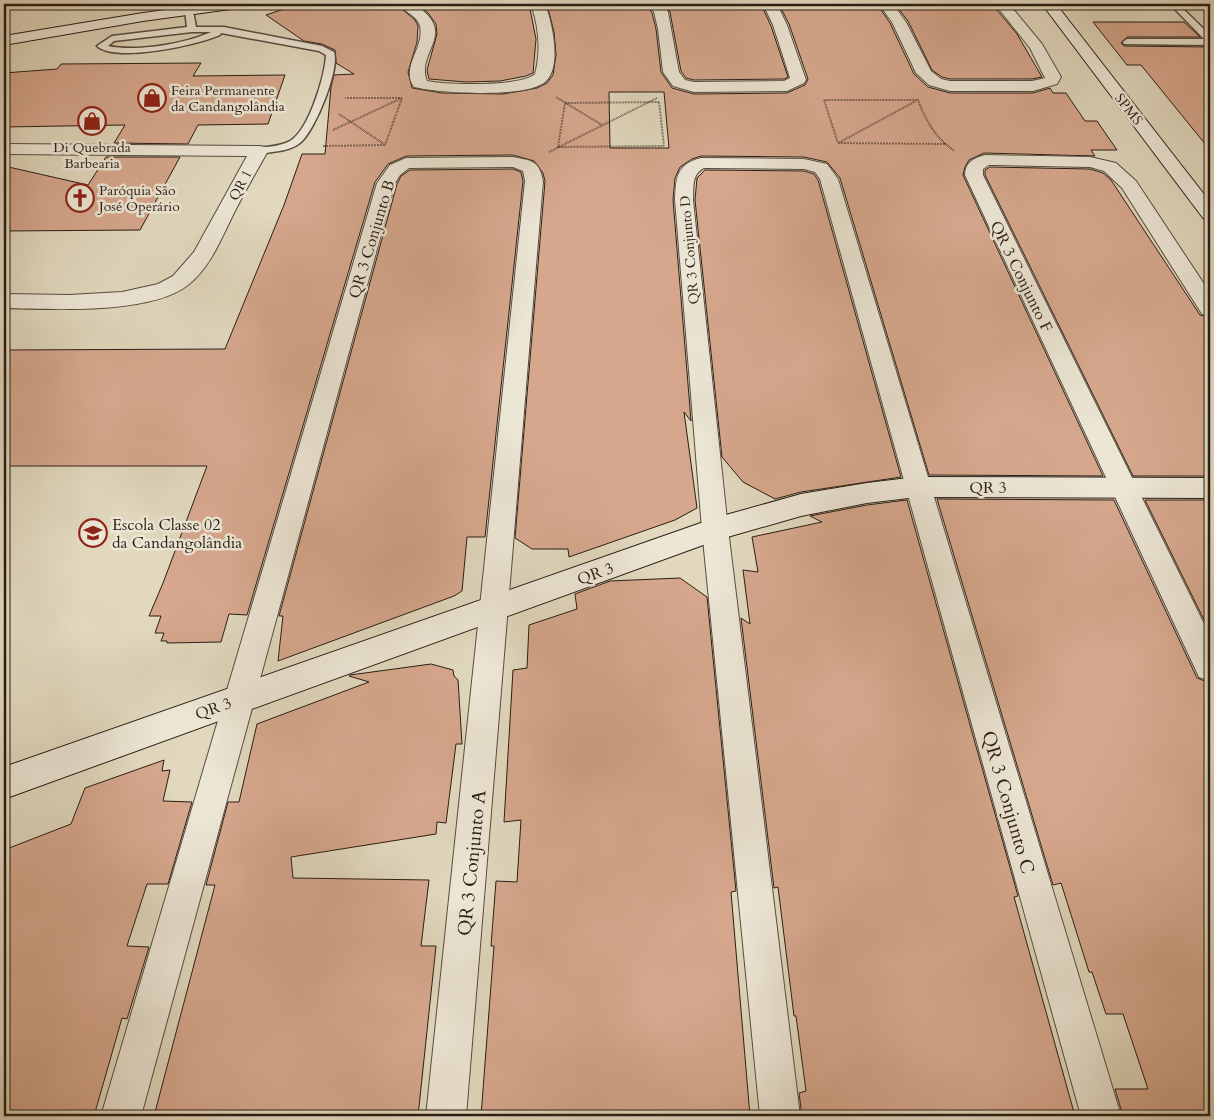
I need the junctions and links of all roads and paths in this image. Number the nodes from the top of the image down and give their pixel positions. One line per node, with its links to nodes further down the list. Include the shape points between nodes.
1 (238, 4): 10 (street)
2 (405, 4): 17 (street, via 424,19 427,28 427,40 417,74)
3 (538, 4): 16 (street, via 548,39 544,73)
4 (656, 4): 18 (street, via 665,29 671,72)
5 (770, 4): 18 (street, via 798,80 787,86 772,87 694,87)
6 (886, 4): 7 (street, via 899,22 924,73 935,82 950,86 1033,86 1051,81 1050,70 1027,33)
7 (1002, 4)
8 (1049, 4): 36 (street, SPMS)
9 (1174, 4): 14 (lane)
10 (189, 10): 11 (lane); 13 (street)
11 (192, 29): 12 (lane); 12 (lane, via 112,39 101,46 105,49 133,49 187,43)
12 (224, 30): 19 (lane, via 322,49 331,54)
13 (4, 41)
14 (1210, 41): 15 (lane)
15 (1127, 42)
16 (535, 83): 17 (street, via 490,87); 23 (path)
17 (420, 84): 20 (path)
18 (682, 84): 22 (path)
19 (323, 98): 20 (path); 24 (path); 31 (lane, via 299,138)
20 (402, 98): 24 (path); 28 (path)
21 (918, 100): 26 (path); 26 (path, via 824,100); 27 (path, via 927,122)
22 (650, 102): 23 (path); 25 (path); 30 (path, via 659,102 664,146)
23 (565, 103): 25 (path); 30 (path)
24 (350, 122): 28 (path); 29 (path)
25 (602, 125): 30 (path)
26 (838, 143): 27 (path)
27 (945, 144): 34 (path)
28 (386, 145): 29 (path)
29 (304, 146): 31 (path)
30 (558, 147): 35 (path)
31 (281, 148): 33 (lane)
32 (4, 149): 33 (street, QR 1)
33 (258, 151): 37 (street, QR 1, via 199,261 179,282 160,292 130,298)
34 (977, 163): 38 (street, via 996,160 1090,162 1110,167 1128,185); 40 (street, QR 3 Conjunto F, via 974,175)
35 (527, 165): 43 (street, via 532,169 534,181); 45 (street, QR 3 Conjunto B, via 513,162 412,163 397,167 389,178)
36 (1210, 214)
37 (4, 301)
38 (1210, 309)
39 (917, 487): 40 (street, QR 3); 42 (street, QR 3, via 801,505); 42 (street, QR 3 Conjunto D, via 826,172 804,164 701,163 685,174 684,200); 50 (street, QR 3 Conjunto C)
40 (1124, 487): 41 (street, QR 3); 44 (street, QR 3 Conjunto F)
41 (1210, 488)
42 (716, 529): 43 (street, QR 3); 49 (street)
43 (495, 609): 45 (street, QR 3); 48 (street, QR 3 Conjunto A)
44 (1210, 667)
45 (240, 699): 46 (street, QR 3); 47 (street)
46 (4, 783)
47 (121, 1116)
48 (446, 1116)
49 (780, 1116)
50 (1100, 1116)

